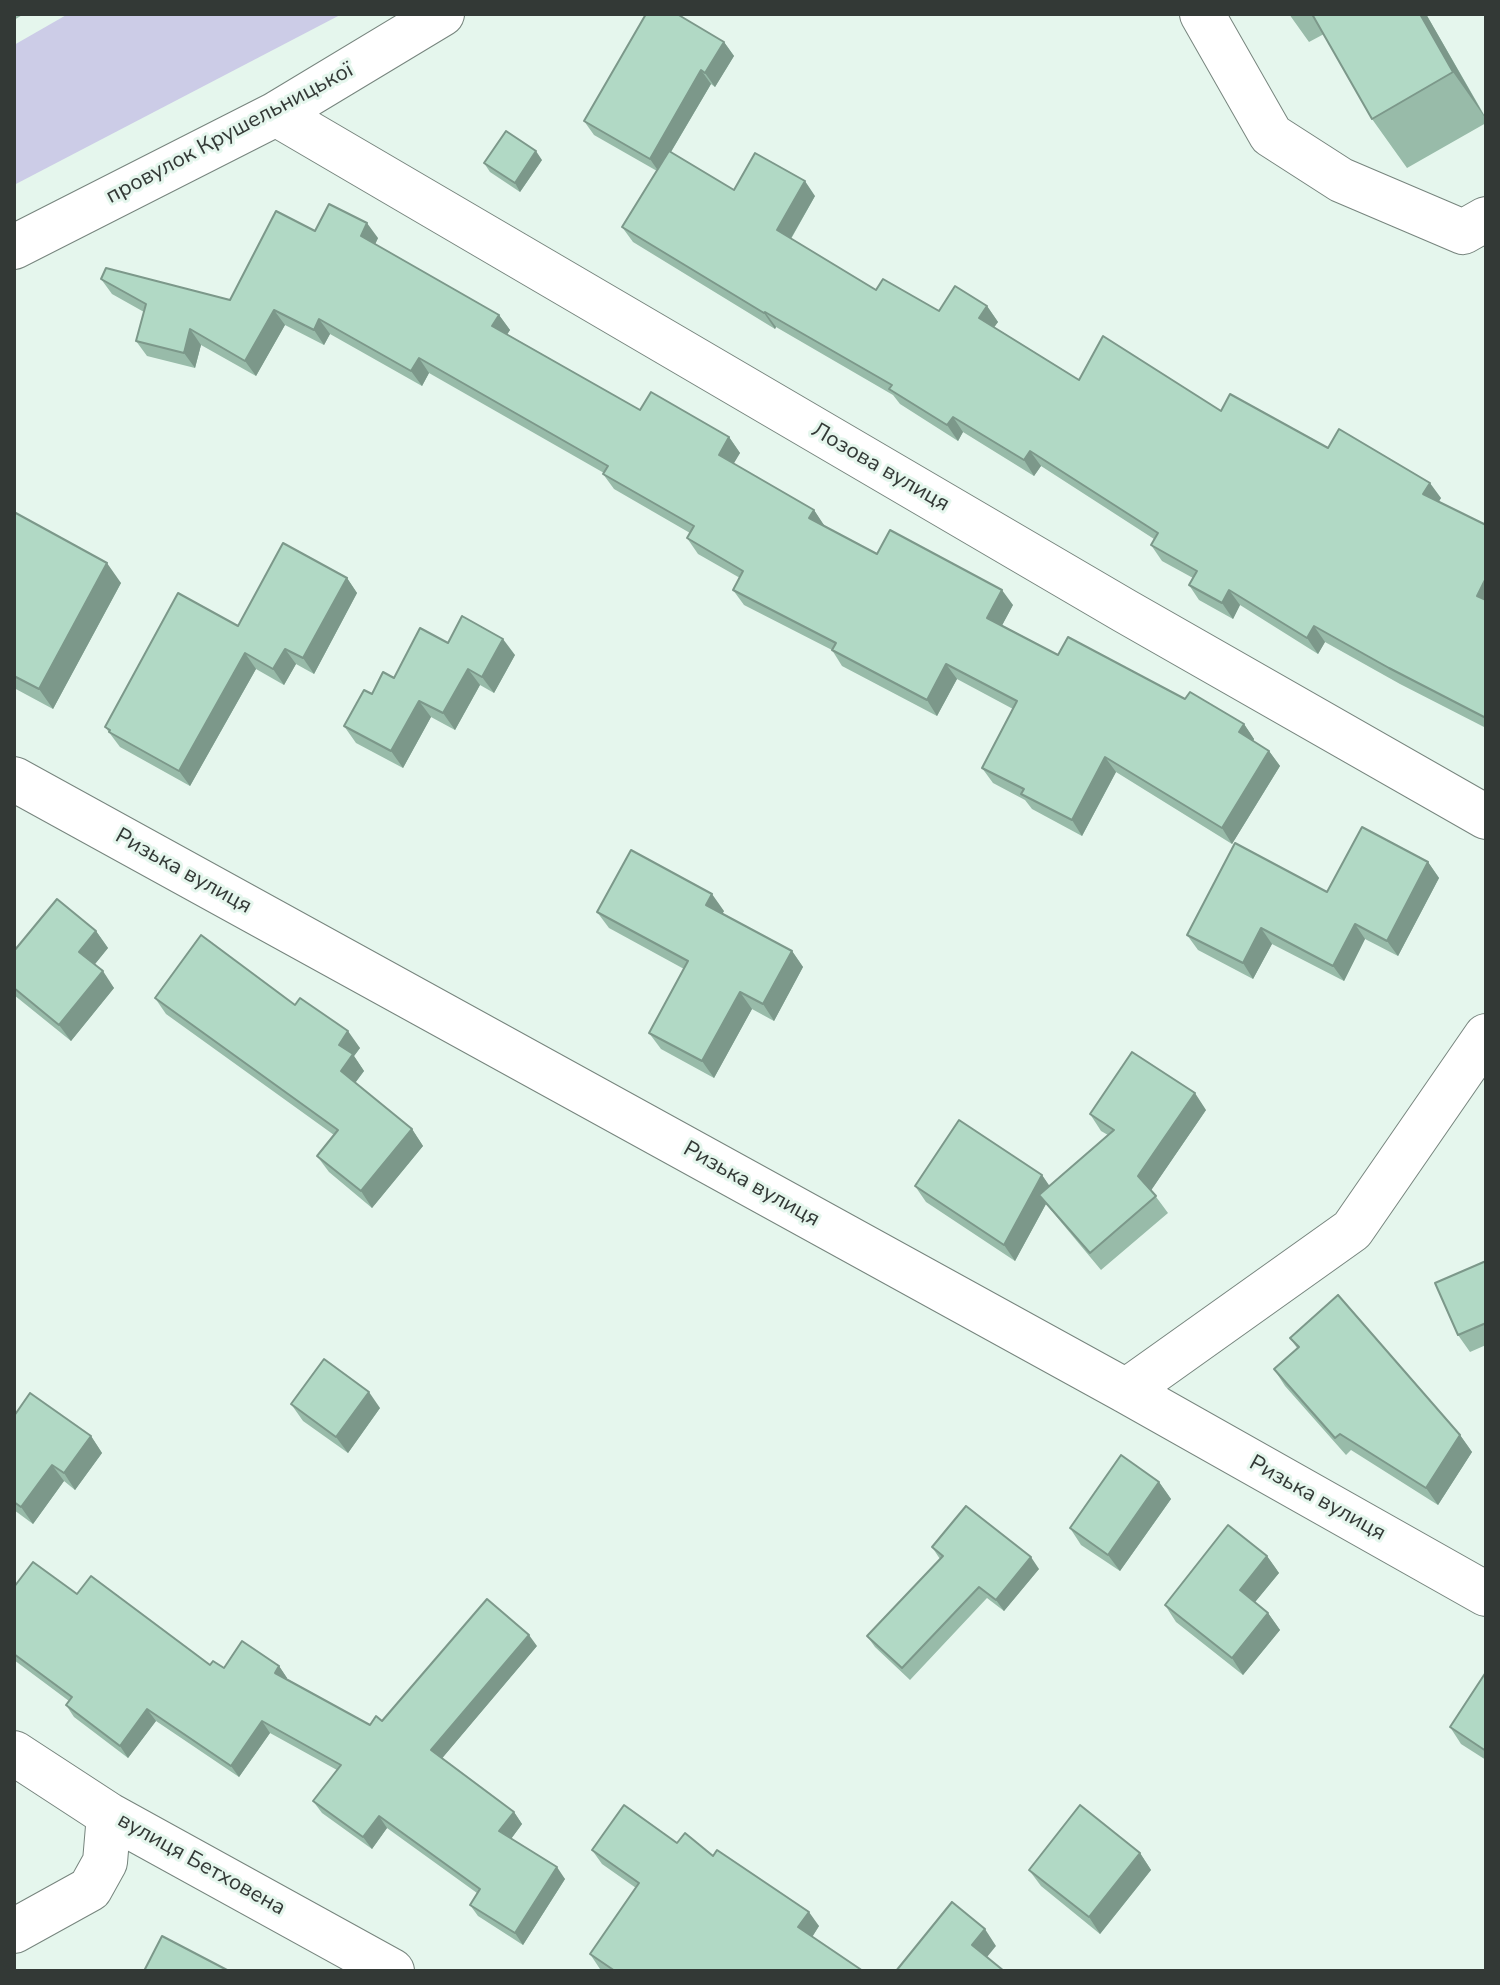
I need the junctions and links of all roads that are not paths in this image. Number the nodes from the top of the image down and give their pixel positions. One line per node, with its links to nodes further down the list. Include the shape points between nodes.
1 (442, 14): 3 (street, провулок Крушельницької)
2 (1202, 14): 4 (street, via 1271,135 1341,180)
3 (276, 114): 5 (street, провулок Крушельницької); 7 (street, Лозова вулиця)
4 (1474, 226)
5 (14, 247)
6 (14, 779): 9 (street, Ризька вулиця)
7 (1486, 817)
8 (1486, 1036): 9 (street, via 1352,1230)
9 (1126, 1391): 10 (street, Ризька вулиця)
10 (1486, 1594)
11 (14, 1753): 12 (street, вулиця Бетховена)
12 (109, 1815): 13 (street, via 105,1862 90,1889); 14 (street, вулиця Бетховена)
13 (14, 1931)
14 (392, 1971)

